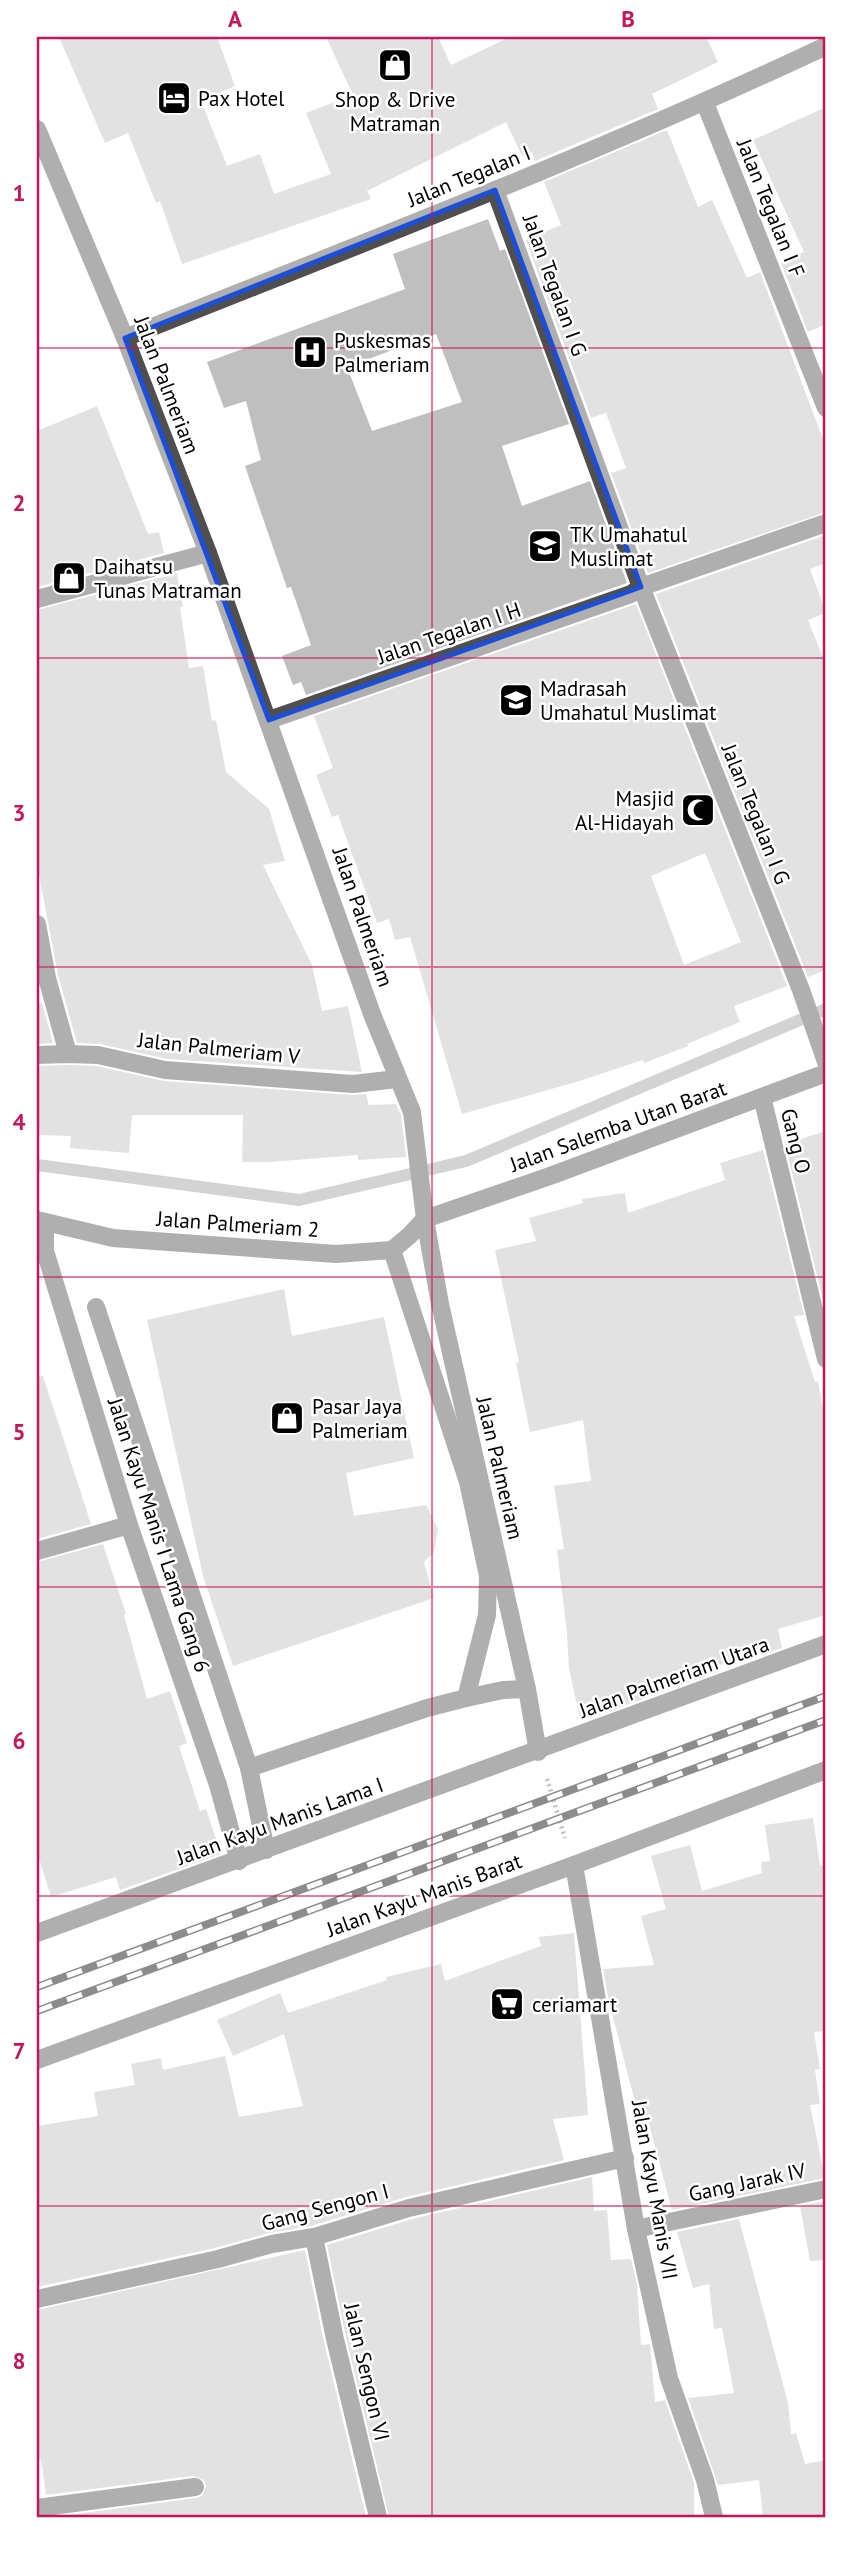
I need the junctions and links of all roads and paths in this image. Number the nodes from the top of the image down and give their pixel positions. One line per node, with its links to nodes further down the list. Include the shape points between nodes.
1 (826, 46): 2 (street, Jalan Tegalan I)
2 (705, 103): 4 (street, Jalan Tegalan I); 6 (street, Jalan Tegalan I F)
3 (37, 129): 5 (street, Jalan Palmeriam)
4 (495, 190): 5 (street, Jalan Tegalan I); 9 (street, Jalan Tegalan I G)
5 (125, 338): 8 (street, Jalan Palmeriam)
6 (826, 408)
7 (826, 523): 9 (street, Jalan Tegalan I H)
8 (208, 553): 10 (street); 11 (street, Jalan Palmeriam)
9 (642, 587): 11 (street, Jalan Tegalan I H); 15 (street, Jalan Tegalan I G)
10 (37, 599)
11 (269, 720): 17 (street, Jalan Palmeriam)
12 (37, 924): 13 (street)
13 (68, 1054): 14 (street, Jalan Palmeriam V); 17 (street, Jalan Palmeriam V, via 98,1055 165,1070 353,1084)
14 (37, 1055)
15 (826, 1062)
16 (826, 1073): 18 (street, Jalan Salemba Utan Barat)
17 (397, 1079): 19 (street, Jalan Palmeriam, via 412,1112)
18 (762, 1097): 19 (street, Jalan Salemba Utan Barat); 23 (street, Gang O)
19 (425, 1219): 21 (street); 27 (street, Jalan Palmeriam)
20 (41, 1221): 21 (street, Jalan Palmeriam 2, via 126,1239 336,1254); 24 (street, Jalan Kayu Manis I Lama Gang 6, via 45,1251)
21 (392, 1250): 28 (street, via 468,1482 488,1576 487,1615)
22 (96, 1307): 30 (street)
23 (826, 1359)
24 (129, 1525): 25 (street); 34 (street, Jalan Kayu Manis I Lama Gang 6, via 193,1707)
25 (37, 1551)
26 (826, 1644): 29 (street, Jalan Palmeriam Utara)
27 (527, 1689): 28 (street); 29 (street, Jalan Palmeriam)
28 (466, 1698): 30 (street)
29 (538, 1752): 32 (street, Jalan Kayu Manis Lama I); 33 (path)
30 (249, 1768): 32 (street)
31 (826, 1770): 33 (street, Jalan Kayu Manis Barat)
32 (266, 1850): 34 (street, Jalan Kayu Manis Lama I)
33 (572, 1858): 36 (street, Jalan Kayu Manis Barat); 37 (street, Jalan Kayu Manis VII)
34 (239, 1861): 35 (street, Jalan Kayu Manis Lama I)
35 (37, 1933)
36 (37, 2060)
37 (625, 2158): 39 (street, Jalan Kayu Manis VII); 40 (street, Gang Sengon I, via 409,2208)
38 (826, 2189): 39 (street, Gang Jarak IV)
39 (636, 2229): 46 (street, Jalan Kayu Manis VII, via 669,2378)
40 (314, 2236): 41 (street, Gang Sengon I); 45 (street, Jalan Sengon VI)
41 (37, 2299)
42 (195, 2487): 43 (street)
43 (37, 2510): 44 (street)
44 (38, 2517)
45 (379, 2517)
46 (714, 2517)

